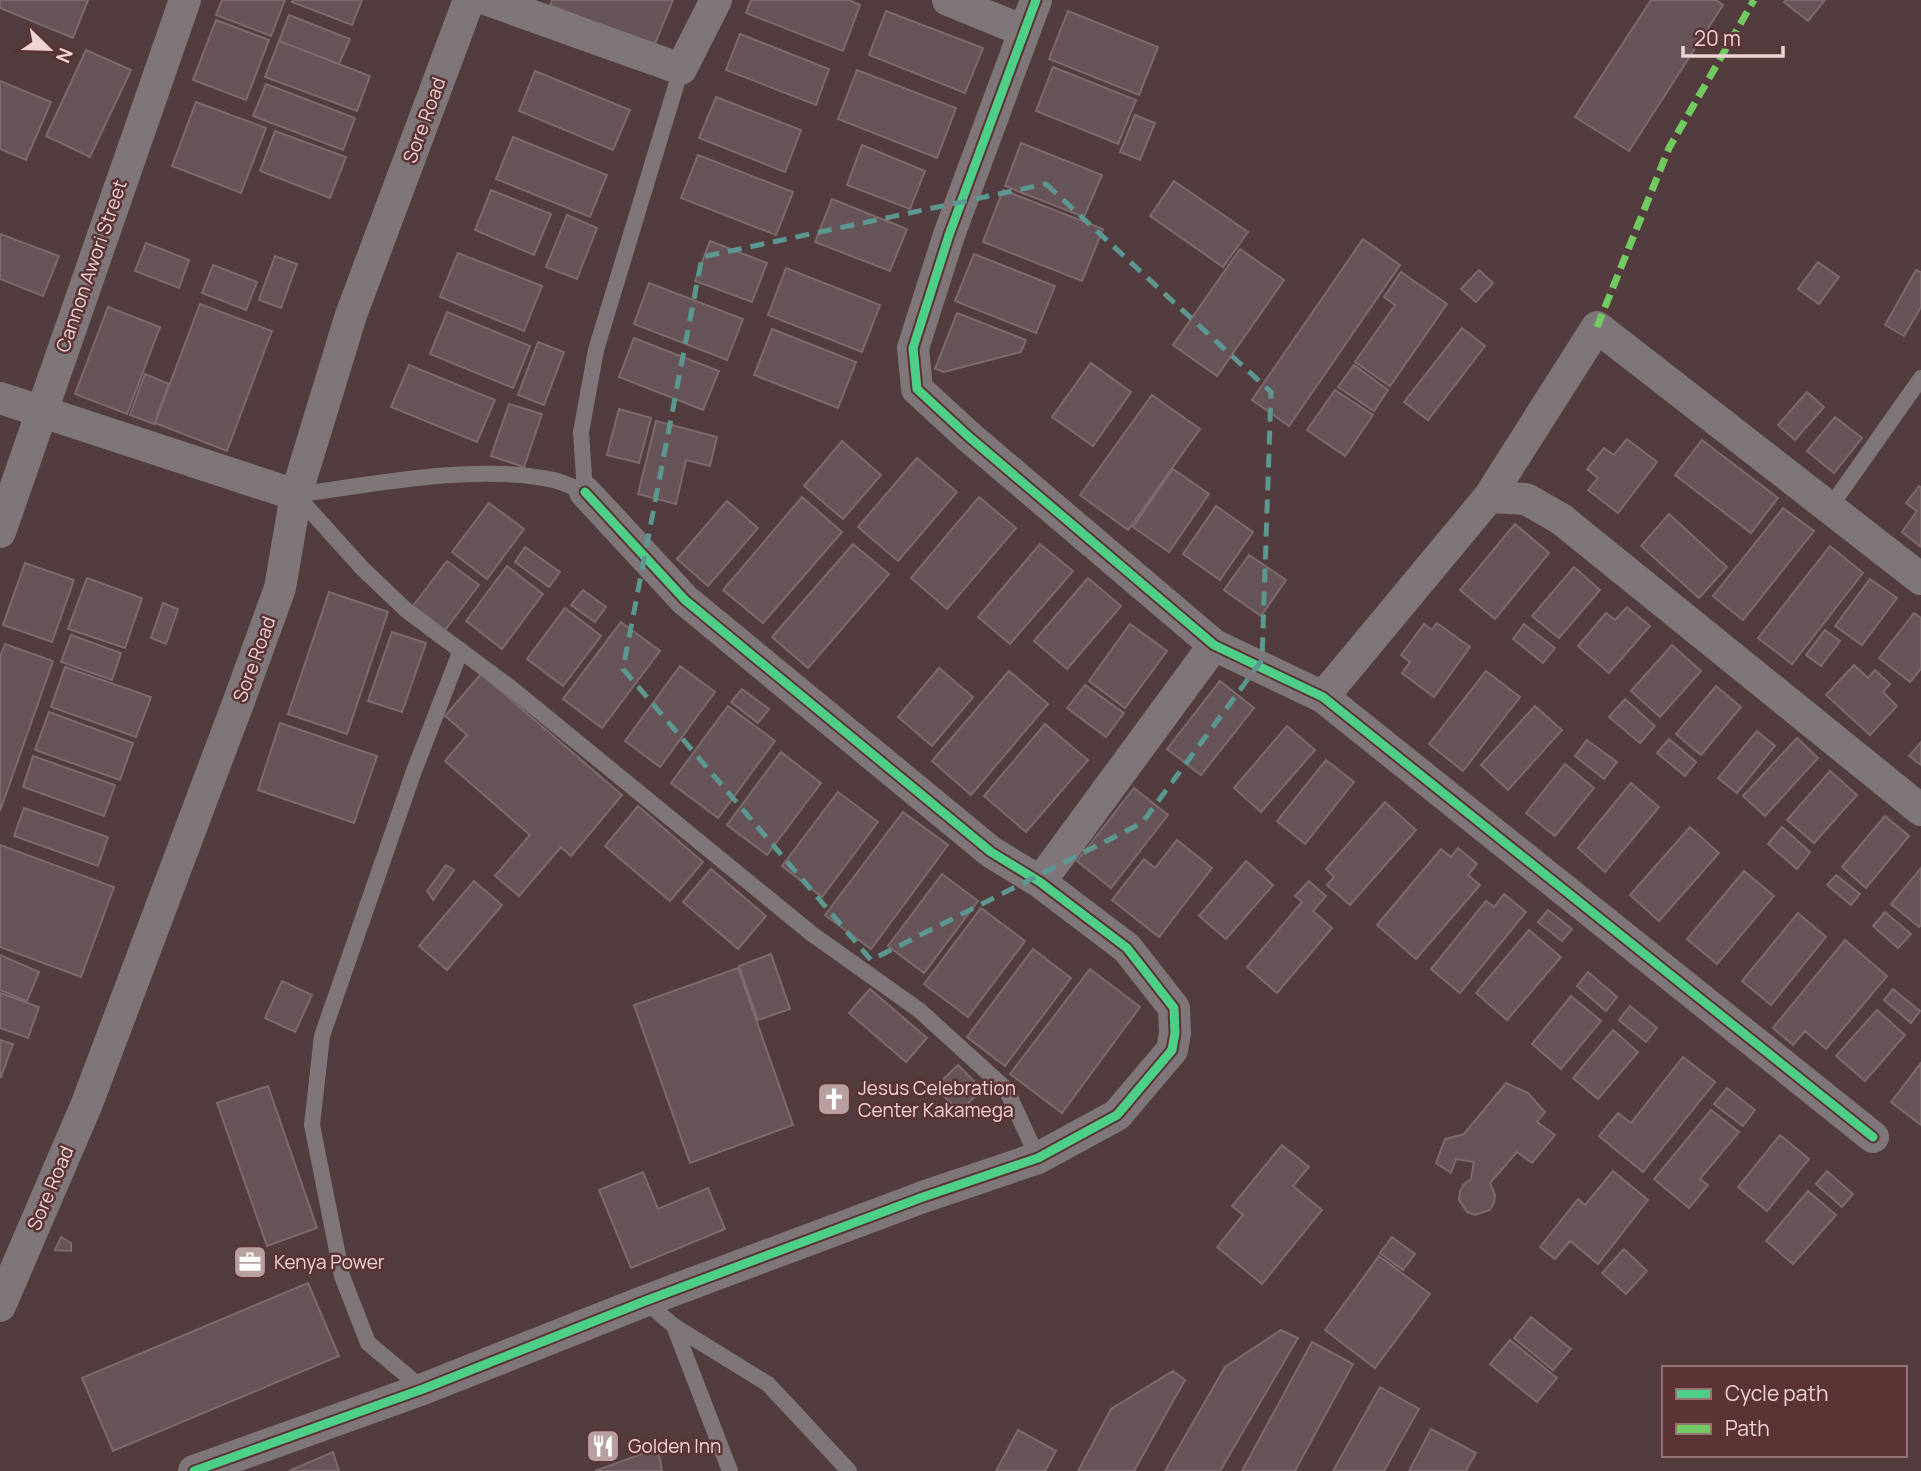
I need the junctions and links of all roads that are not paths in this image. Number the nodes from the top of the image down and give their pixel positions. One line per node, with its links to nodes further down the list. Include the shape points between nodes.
1 (185, 0): 11 (street, Cannon Awori Street)
2 (469, 0): 13 (street, Sore Road, via 351,315)
3 (488, 0): 8 (street)
4 (716, 0): 8 (street)
5 (948, 0): 7 (street)
6 (1036, 0): 7 (street)
7 (1024, 31): 18 (street, via 913,348 917,388)
8 (681, 69): 12 (lane, via 596,350 581,432)
9 (1921, 378): 15 (lane)
10 (0, 398): 11 (street)
11 (40, 412): 13 (street); 16 (street, Cannon Awori Street)
12 (585, 492): 13 (lane, via 556,481 516,475 438,476); 22 (street, via 685,600 991,852)
13 (296, 495): 19 (lane, via 405,610); 26 (street, Sore Road, via 279,588 240,698 86,1106)
14 (1489, 497): 15 (street, via 1597,327); 20 (street); 21 (street, via 1526,499 1561,519)
15 (1830, 507): 17 (street)
16 (0, 532)
17 (1921, 579)
18 (1214, 645): 20 (street); 22 (street)
19 (461, 650): 24 (lane, via 812,934 919,1010 1006,1089); 28 (lane, via 322,1036 312,1125 342,1276 368,1343)
20 (1323, 696): 23 (street)
21 (1921, 810)
22 (1040, 882): 24 (street, via 1127,948 1174,1008 1175,1032 1172,1050 1117,1115)
23 (1873, 1137)
24 (1038, 1158): 25 (street)
25 (645, 1301): 27 (lane); 28 (street)
26 (0, 1306)
27 (674, 1326): 30 (lane); 31 (lane, via 768,1384)
28 (423, 1389): 29 (street)
29 (194, 1471)
30 (730, 1471)
31 (849, 1471)

